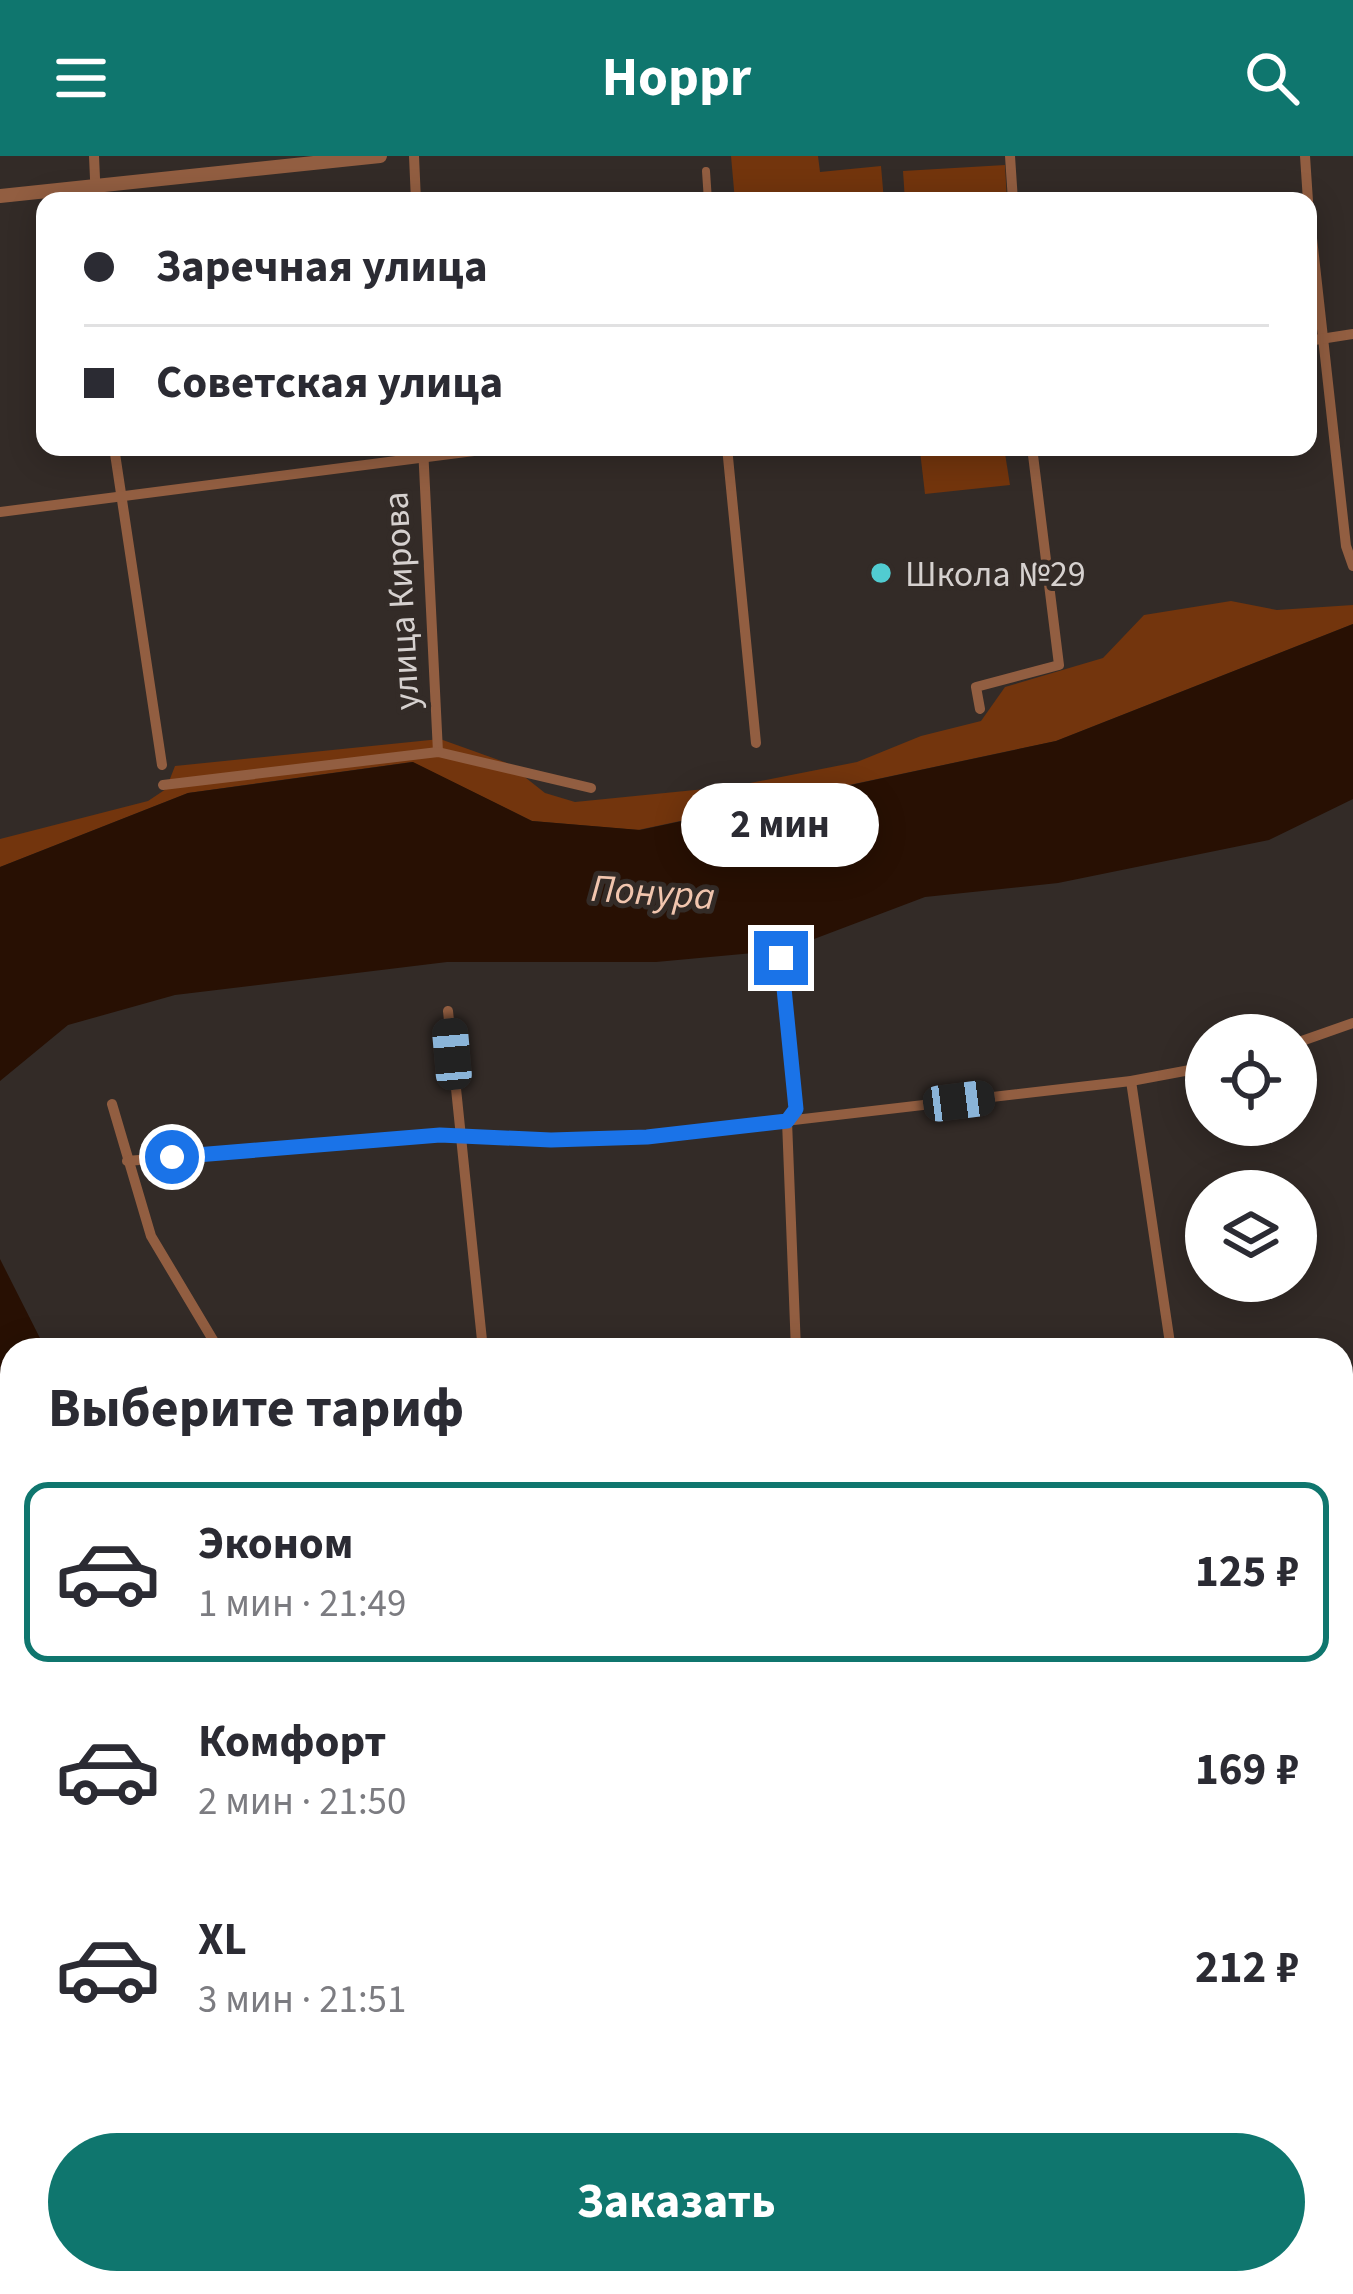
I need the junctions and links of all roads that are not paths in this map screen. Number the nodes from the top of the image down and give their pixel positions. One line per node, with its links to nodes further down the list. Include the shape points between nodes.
1 (94, 156): 7 (street)
2 (380, 156): 8 (street)
3 (415, 156): 9 (street)
4 (1010, 156): 11 (street)
5 (1305, 156): 12 (street)
6 (706, 171): 10 (street)
7 (96, 192)
8 (111, 192)
9 (416, 192)
10 (708, 192)
11 (1012, 192)
12 (1307, 192)
13 (36, 195): 14 (street)
14 (0, 196)
15 (1353, 334): 16 (street)
16 (1317, 340)
17 (1317, 359): 25 (street)
18 (115, 456): 23 (street)
19 (404, 456): 23 (street)
20 (423, 456): 28 (street, улица Кирова)
21 (728, 456): 27 (street)
22 (1033, 456): 26 (street, via 1059,664 976,687)
23 (118, 500): 24 (street); 29 (street)
24 (0, 512)
25 (1353, 566)
26 (980, 709)
27 (756, 743)
28 (438, 752): 30 (street); 31 (street)
29 (161, 765)
30 (163, 785)
31 (591, 788)
32 (781, 958): 39 (street, via 796,1109)
33 (448, 1011): 40 (street)
34 (1353, 1023): 35 (street)
35 (1317, 1036)
36 (1185, 1071): 37 (street)
37 (1131, 1081): 39 (street); 45 (street)
38 (112, 1104): 41 (street)
39 (787, 1121): 40 (street, via 647,1137); 44 (street)
40 (459, 1139): 41 (street); 43 (street)
41 (127, 1162): 42 (street, via 151,1236)
42 (212, 1338)
43 (482, 1338)
44 (796, 1338)
45 (1169, 1338)

